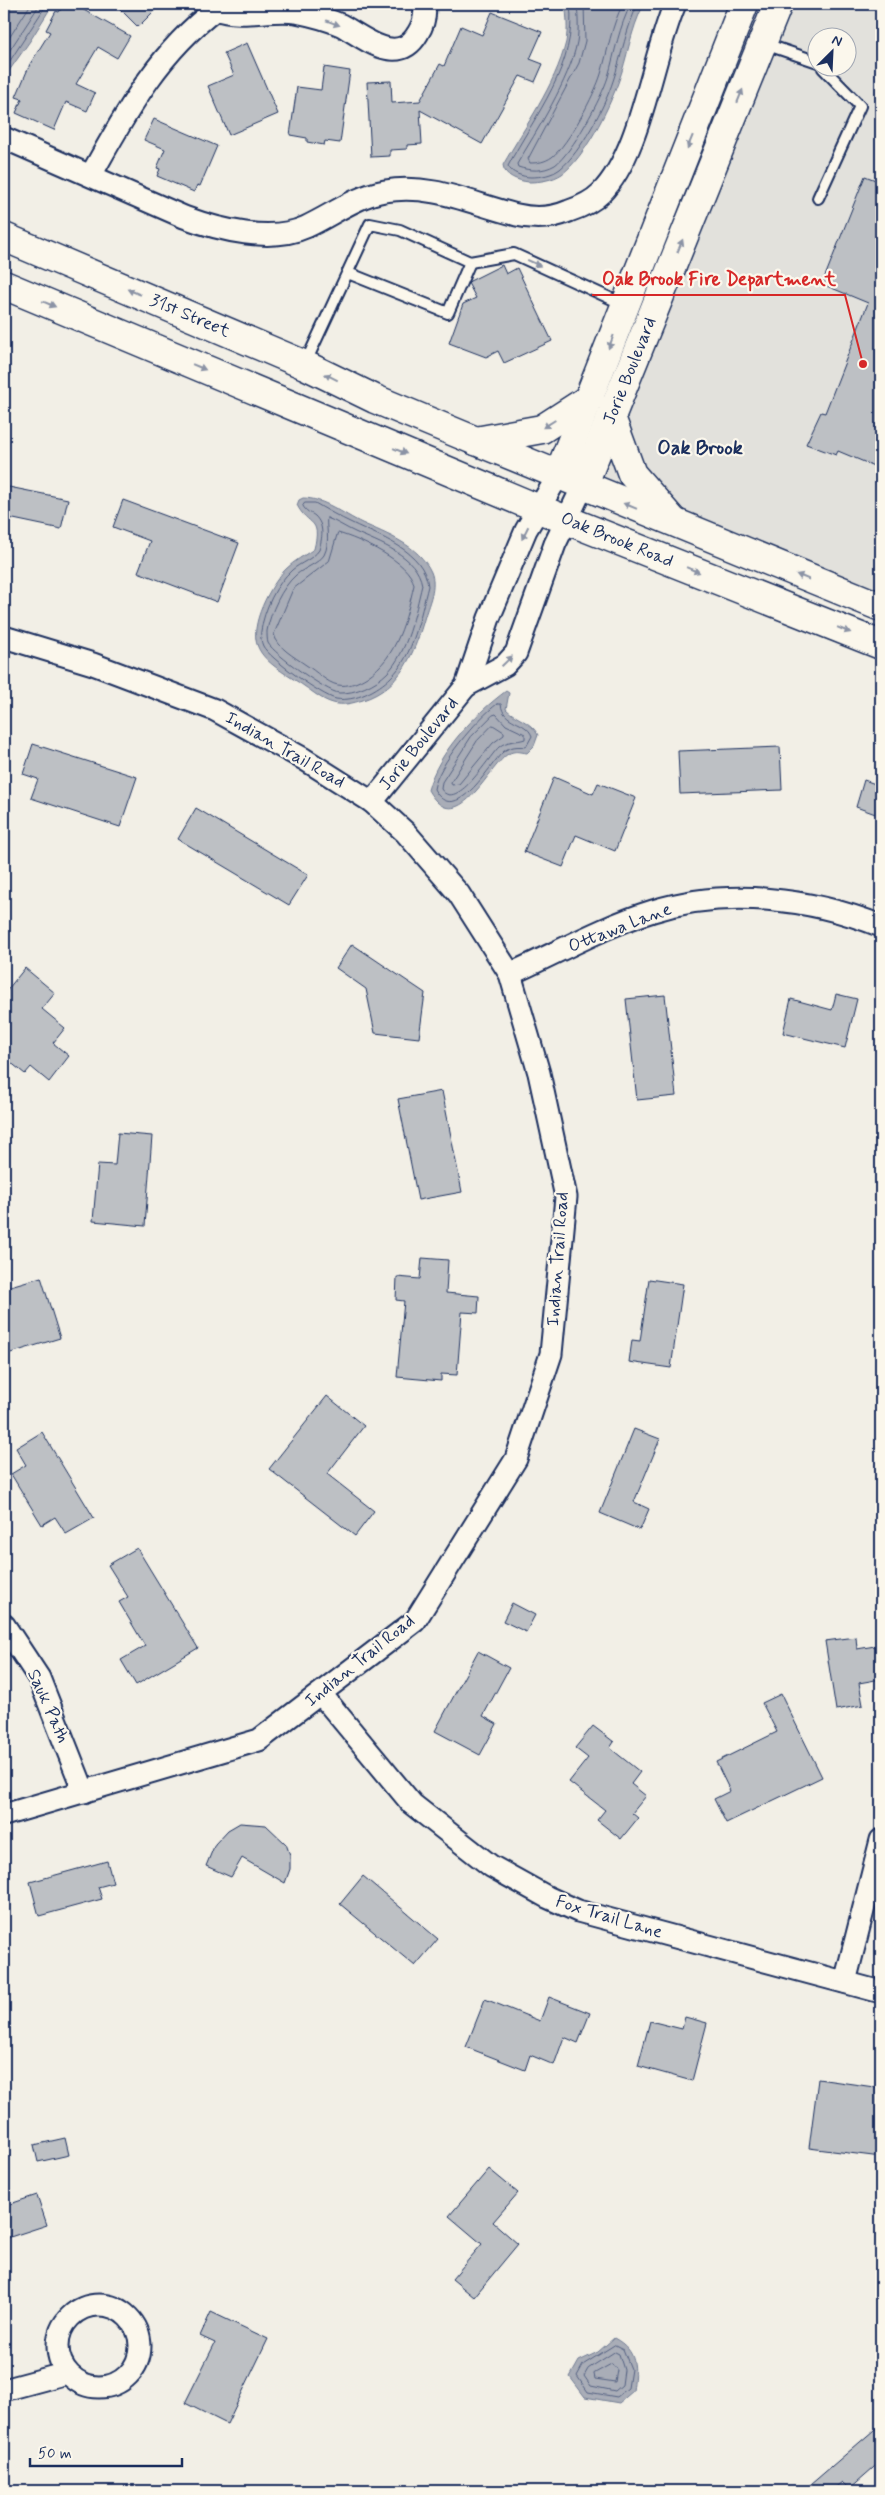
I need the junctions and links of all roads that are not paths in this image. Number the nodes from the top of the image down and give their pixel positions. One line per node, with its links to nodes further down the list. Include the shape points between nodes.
1 (424, 4): 5 (street, one-way to 1, via 234,13 298,12 339,24 368,43 395,49 408,44 417,35 423,22)
2 (675, 4): 11 (street, via 662,34 629,146 614,176 601,193 585,205 563,214 544,218 522,216 457,196 403,188 358,199 305,228 279,233 244,232 215,228 184,217)
3 (744, 4): 6 (main road, Jorie Boulevard)
4 (778, 4): 7 (main road, Jorie Boulevard)
5 (216, 6): 11 (street, via 148,77)
6 (734, 32): 7 (main road); 17 (main road, Jorie Boulevard, one-way to 17)
7 (762, 43): 8 (lane); 21 (main road, Jorie Boulevard, one-way to 7)
8 (808, 59)
9 (833, 78): 12 (lane, via 860,106)
10 (4, 138): 11 (street)
11 (91, 175)
12 (818, 198)
13 (4, 237): 18 (main road, 31st Street, one-way to 13)
14 (470, 262): 15 (lane, via 400,230 370,224); 15 (lane, via 448,313); 17 (lane, one-way to 17, via 514,254)
15 (348, 273): 18 (lane)
16 (4, 285): 25 (main road, Oak Brook Road, one-way to 25)
17 (626, 305): 19 (main road, Jorie Boulevard, one-way to 19)
18 (305, 365): 20 (main road, 31st Street, one-way to 18)
19 (590, 398): 22 (main road, one-way to 22, via 542,429); 23 (main road, Jorie Boulevard)
20 (375, 399): 22 (main road, Oak Brook Road)
21 (611, 418): 24 (main road, Jorie Boulevard); 27 (main road, via 632,474)
22 (476, 441): 23 (main road, Oak Brook Road)
23 (558, 476): 24 (main road, Oak Brook Road); 25 (street, Jorie Boulevard)
24 (583, 486): 26 (street, Jorie Boulevard); 27 (main road, Oak Brook Road, one-way to 24)
25 (539, 509): 26 (main road, Oak Brook Road); 31 (street, Jorie Boulevard, one-way to 31, via 526,530 489,618)
26 (567, 519): 30 (main road, Oak Brook Road, one-way to 30); 31 (street, Jorie Boulevard, one-way to 26, via 505,665 516,653)
27 (675, 524): 28 (main road, Oak Brook Road, one-way to 27)
28 (881, 607)
29 (4, 637): 32 (street, Indian Trail Road, via 93,664 215,710)
30 (881, 645)
31 (466, 686): 32 (street, Jorie Boulevard)
32 (372, 802): 34 (street, Indian Trail Road, via 420,847 459,894)
33 (881, 926): 34 (street, Ottawa Lane, via 780,900 739,898 692,902 653,911 614,926)
34 (510, 974): 36 (street, Indian Trail Road, via 538,1073 566,1196 551,1354 516,1459 415,1622)
35 (4, 1625): 37 (street, Sauk Path, via 39,1678)
36 (321, 1694): 37 (street, Indian Trail Road, via 259,1740); 40 (street, Fox Trail Lane, via 412,1804 490,1866 578,1911)
37 (84, 1792): 38 (street, Indian Trail Road)
38 (4, 1815)
39 (881, 1840): 40 (street)
40 (845, 1982): 41 (street, Fox Trail Lane)
41 (881, 1992)
42 (67, 2373): 43 (street)
43 (4, 2390)

